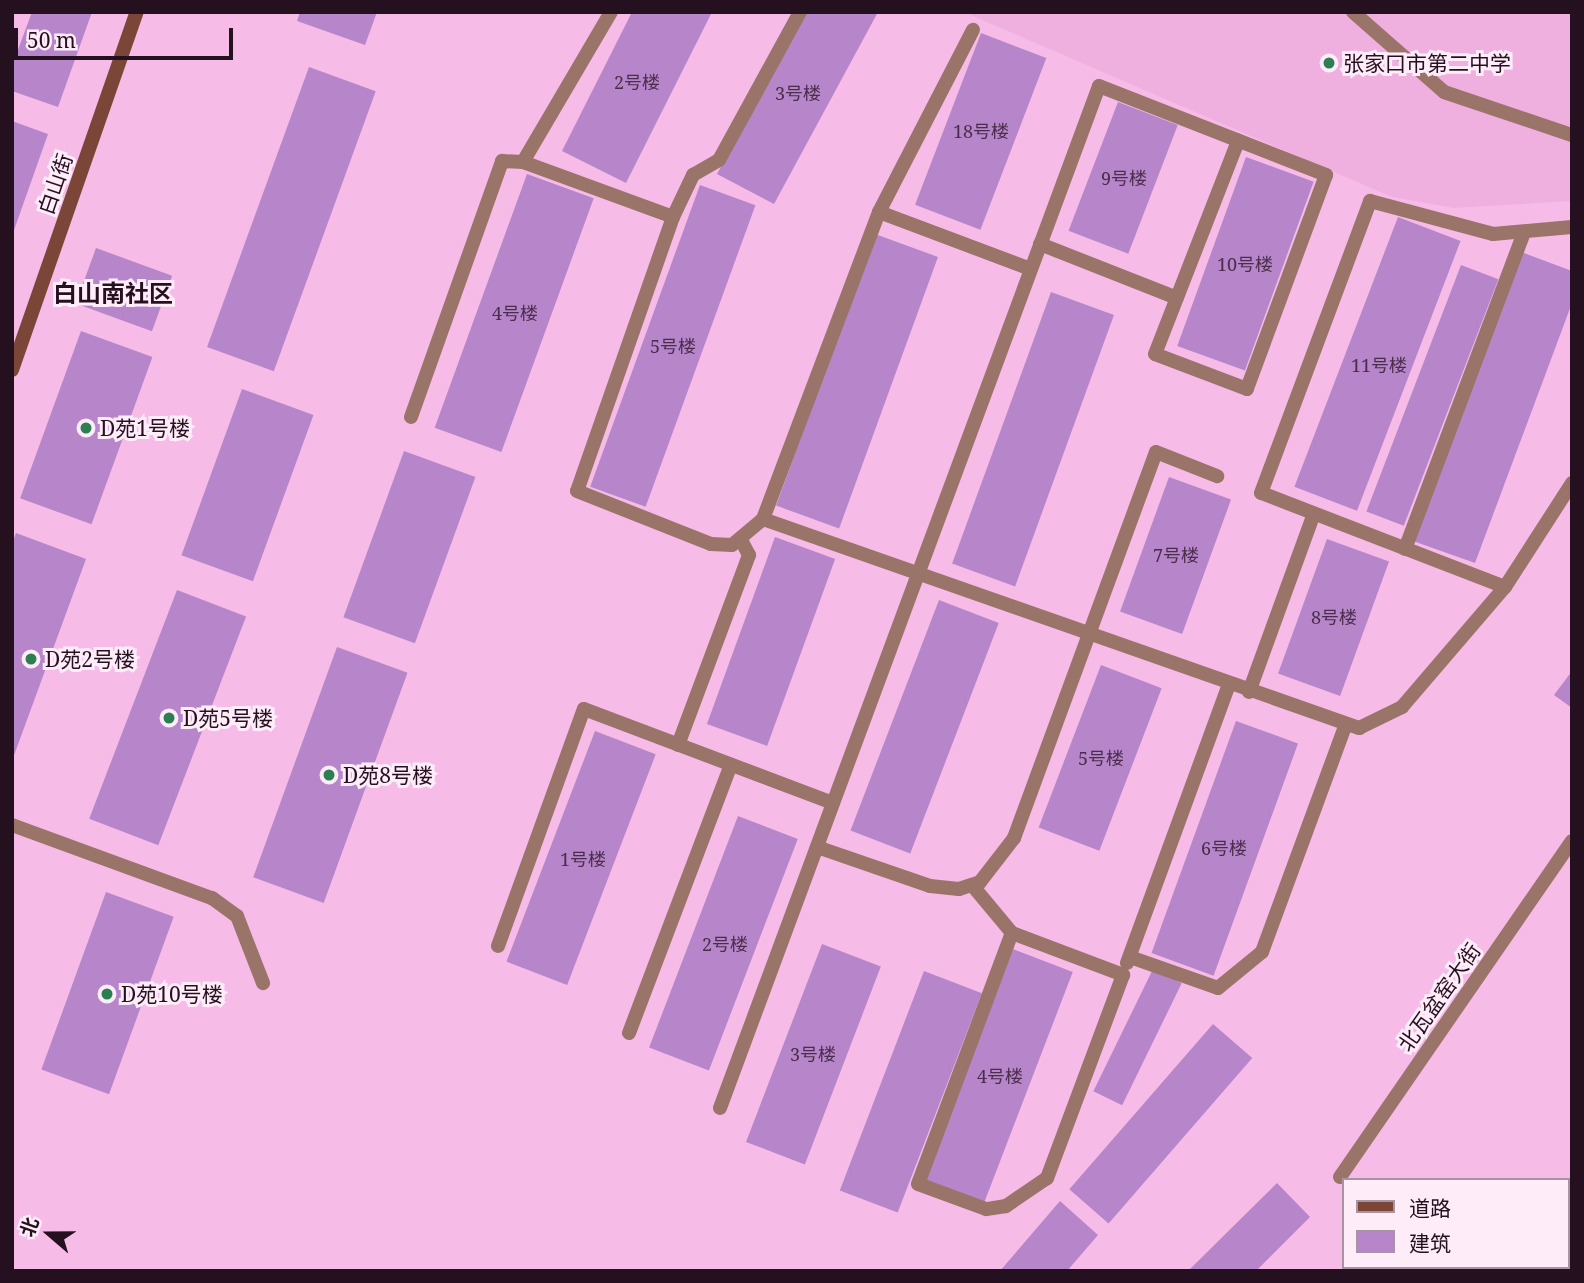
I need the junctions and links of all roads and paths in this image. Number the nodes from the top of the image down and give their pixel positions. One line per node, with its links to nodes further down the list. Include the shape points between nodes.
1 (137, 12): 16 (main road, 白山街)
2 (611, 12): 8 (street)
3 (800, 12): 10 (street, via 719,160 693,175)
4 (1353, 12): 6 (street, via 1444,92)
5 (973, 30): 9 (street)
6 (1572, 135)
7 (1238, 141): 13 (street, via 1099,86); 15 (street); 15 (street, via 1326,175 1247,389 1155,354)
8 (523, 163): 10 (street); 17 (street, via 502,161)
9 (878, 212): 14 (street); 21 (street)
10 (673, 217): 22 (street, via 577,491 711,544)
11 (1572, 227): 12 (street)
12 (1524, 232): 20 (street, via 1463,228 1370,201 1261,493); 23 (street)
13 (1040, 244): 14 (street); 15 (street)
14 (1031, 269): 24 (street)
15 (1177, 298)
16 (12, 370)
17 (411, 417)
18 (1217, 476): 26 (street, via 1156,452)
19 (1572, 482): 25 (street)
20 (1314, 513): 23 (street); 28 (street)
21 (763, 519): 22 (street); 24 (street)
22 (741, 540): 30 (street, via 749,555)
23 (1405, 549): 25 (street)
24 (918, 574): 26 (street); 32 (street)
25 (1505, 587): 29 (street, via 1402,707 1380,722)
26 (1090, 635): 27 (street); 36 (street, via 1014,838 997,865)
27 (1229, 685): 28 (street); 39 (street)
28 (1249, 692): 29 (street)
29 (1345, 726): 39 (street, via 1262,952 1218,988)
30 (678, 745): 31 (street); 38 (street, via 584,709)
31 (731, 765): 32 (street); 42 (street)
32 (833, 803): 35 (street)
33 (12, 825): 41 (street, via 212,898 237,916)
34 (1572, 841): 44 (street, 北瓦盆窑大街)
35 (817, 847): 36 (street, via 930,886); 43 (street)
36 (972, 885): 37 (street)
37 (1012, 933): 40 (street); 40 (street, via 918,1184 986,1209 1006,1206 1046,1178)
38 (498, 946)
39 (1129, 957): 40 (street)
40 (1123, 975)
41 (263, 983)
42 (629, 1033)
43 (720, 1108)
44 (1344, 1178)

